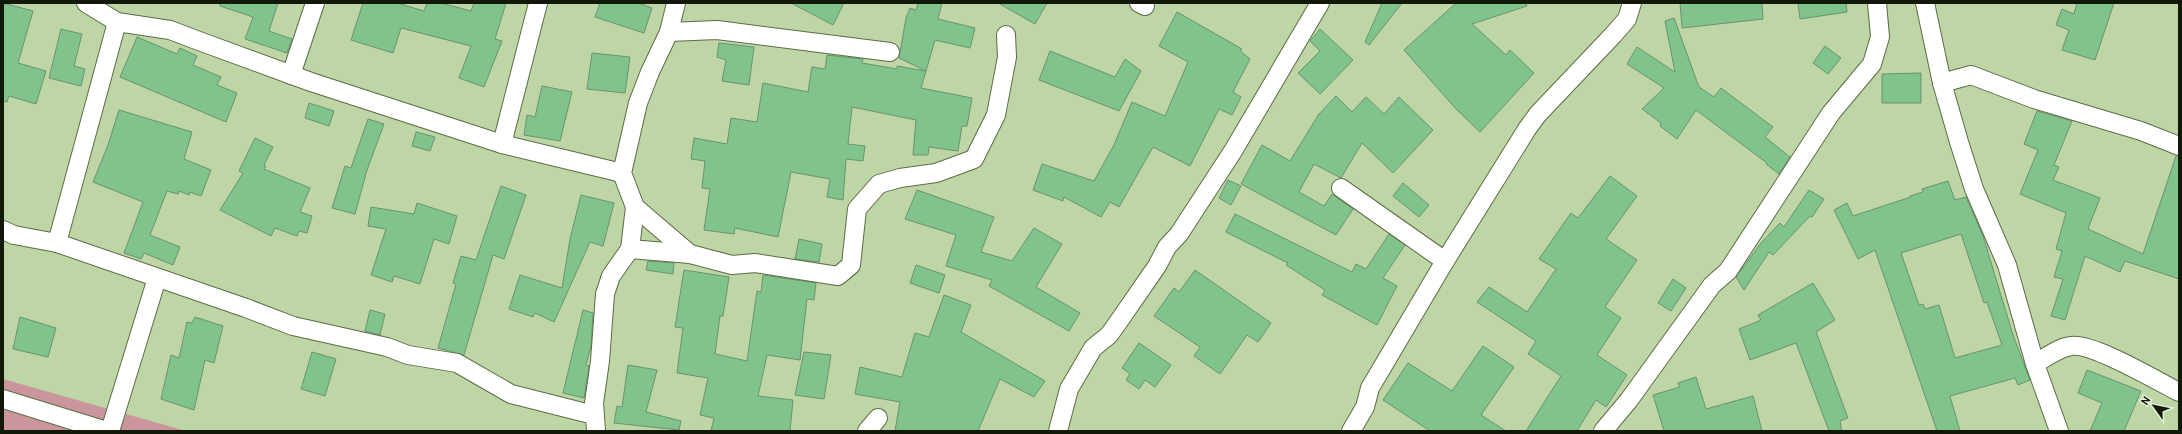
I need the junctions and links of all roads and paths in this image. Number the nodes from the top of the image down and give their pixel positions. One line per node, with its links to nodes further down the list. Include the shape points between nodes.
1 (86, 3): 9 (street)
2 (315, 3): 13 (street)
3 (538, 3): 15 (street)
4 (676, 3): 10 (street)
5 (1320, 3): 31 (street, via 1233,151 1179,234 1167,247 1120,321 1109,335 1093,348 1069,389)
6 (1632, 3): 24 (street, via 1627,19 1527,129)
7 (1877, 3): 33 (street, via 1880,37 1872,64 1831,113 1728,271 1708,291 1629,400)
8 (1926, 3): 14 (street)
9 (117, 22): 13 (street, via 182,33); 21 (street)
10 (669, 32): 12 (street, via 717,30); 17 (street, via 638,103)
11 (1006, 35): 23 (street, via 1007,57 996,115 974,159 936,173 879,184 857,209 851,265 838,276 755,263 732,265)
12 (890, 52)
13 (291, 75): 15 (street)
14 (1942, 83): 16 (street, via 1972,75 2034,99 2141,131); 26 (street, via 1974,189 2007,265)
15 (502, 144): 17 (street)
16 (2179, 146)
17 (622, 173): 19 (street)
18 (1341, 188): 24 (street)
19 (635, 207): 22 (street); 23 (street)
20 (3, 230): 21 (street, via 14,235)
21 (57, 243): 25 (street)
22 (630, 248): 23 (street); 29 (street, via 611,276 605,294)
23 (690, 254)
24 (1445, 262): 32 (street, via 1370,388 1365,407)
25 (157, 278): 29 (street, via 293,326 387,347 408,355 457,363 511,394); 30 (street)
26 (2035, 364): 27 (street, via 2072,345 2092,349); 34 (street)
27 (2179, 392)
28 (3, 400): 30 (street)
29 (595, 423)
30 (109, 431)
31 (1058, 431)
32 (1351, 431)
33 (1603, 431)
34 (2059, 431)

